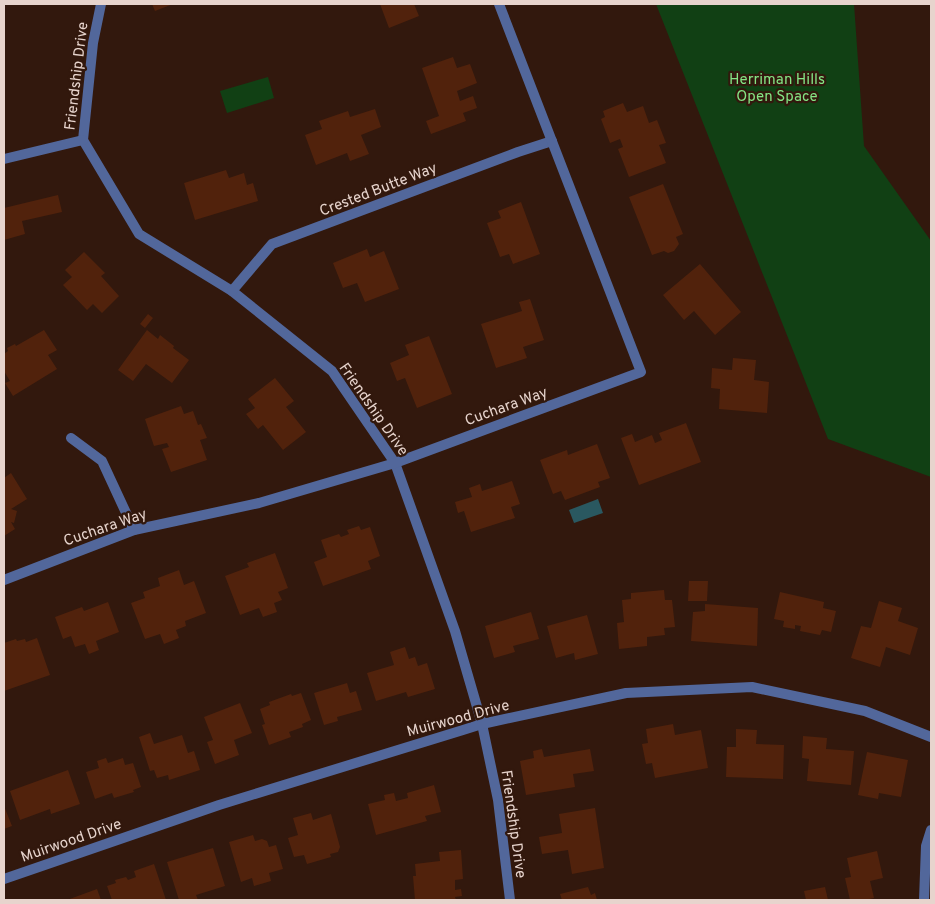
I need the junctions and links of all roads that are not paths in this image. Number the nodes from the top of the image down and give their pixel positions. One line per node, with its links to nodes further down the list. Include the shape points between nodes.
1 (101, 4): 3 (street, Friendship Drive, via 93,43)
2 (499, 4): 4 (street, Cuchara Way)
3 (83, 140): 5 (street); 6 (street, Friendship Drive, via 139,234)
4 (552, 140): 6 (street, Crested Butte Way, via 272,244); 8 (street, Cuchara Way, via 641,372)
5 (4, 159)
6 (232, 291): 8 (street, Friendship Drive, via 332,371)
7 (71, 438): 9 (street, via 102,461)
8 (395, 463): 9 (street, Cuchara Way, via 259,503); 11 (street, Friendship Drive, via 455,631)
9 (134, 530): 10 (street, Cuchara Way)
10 (4, 580)
11 (482, 724): 12 (street, Muirwood Drive, via 626,693 752,687 865,711); 14 (street, Muirwood Drive, via 219,805); 15 (street, Friendship Drive, via 498,800)
12 (931, 737)
13 (931, 830): 16 (street, via 926,846)
14 (4, 879)
15 (510, 900)
16 (924, 900)

